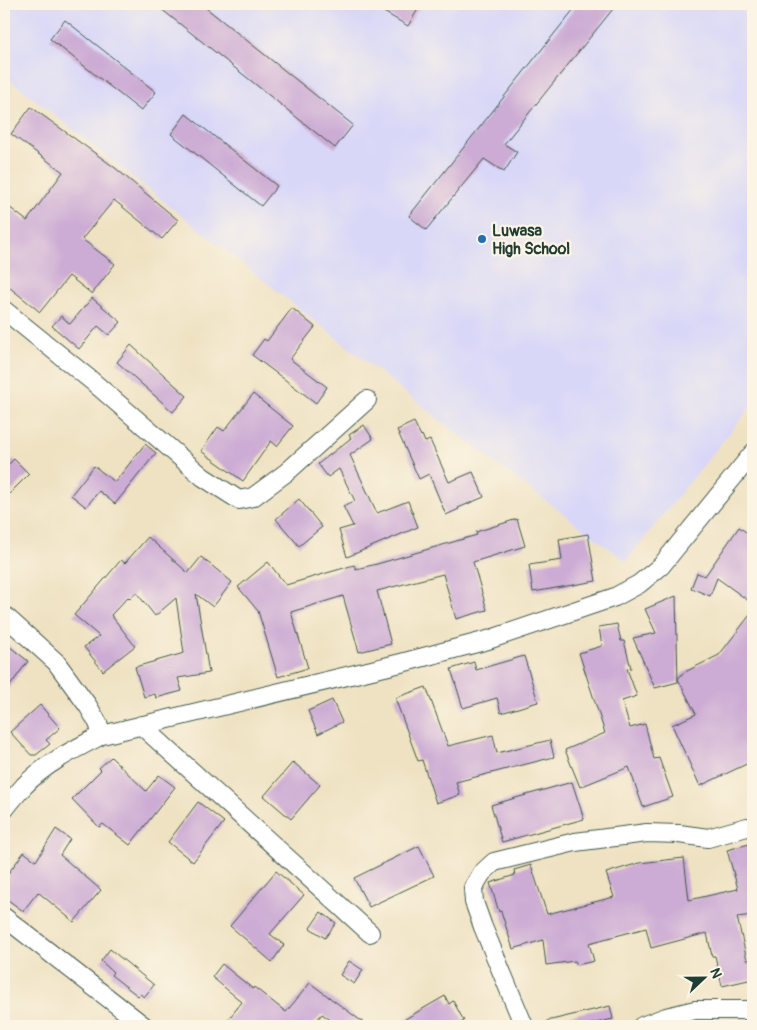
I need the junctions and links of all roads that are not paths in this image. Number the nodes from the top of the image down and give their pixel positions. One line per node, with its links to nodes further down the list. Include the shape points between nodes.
1 (4, 310): 2 (street, via 203,477 239,500 253,497 287,472)
2 (367, 400)
3 (753, 453): 5 (street, via 661,566 639,584 615,597 478,642 401,663)
4 (4, 615): 6 (street, via 56,662 95,717)
5 (141, 725): 6 (street); 10 (street)
6 (102, 734): 7 (street, via 46,767)
7 (4, 810)
8 (747, 827): 15 (street, via 708,838 647,833 574,842 494,862 473,888 474,902)
9 (4, 917): 14 (street)
10 (370, 933)
11 (695, 1010): 12 (street); 13 (street); 17 (street)
12 (753, 1010)
13 (671, 1022): 16 (street)
14 (144, 1026)
15 (524, 1026)
16 (642, 1026)
17 (688, 1026)

